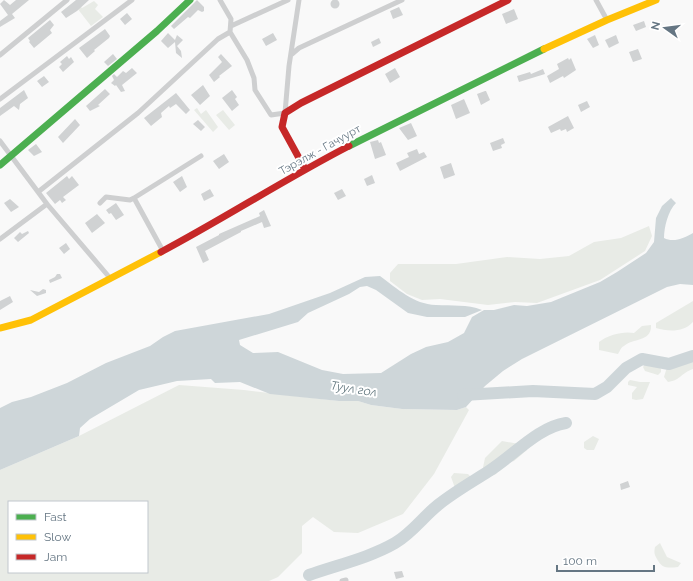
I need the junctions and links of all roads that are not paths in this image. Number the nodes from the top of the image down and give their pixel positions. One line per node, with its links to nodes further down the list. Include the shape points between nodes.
1 (67, 0): 14 (street)
2 (132, 0): 15 (street)
3 (190, 0): 18 (main road)
4 (220, 0): 12 (street, via 230,19)
5 (288, 0): 12 (street)
6 (299, 0): 13 (street)
7 (402, 0): 13 (street)
8 (508, 0): 16 (main road, via 301,102)
9 (596, 0): 11 (street)
10 (656, 0): 11 (main road, Тэрэлж - Гачуурт)
11 (606, 20): 21 (main road, Тэрэлж - Гачуурт, via 472,83)
12 (230, 29): 16 (street, via 248,60 255,90 264,106 270,115); 22 (street, via 138,113)
13 (291, 54): 16 (street)
14 (0, 55)
15 (0, 99)
16 (285, 113): 21 (main road, via 282,127)
17 (0, 141): 18 (street)
18 (11, 155): 20 (main road); 22 (street)
19 (201, 156): 23 (street)
20 (0, 165)
21 (305, 169): 27 (main road, Тэрэлж - Гачуурт)
22 (38, 192): 25 (street)
23 (134, 198): 24 (street, via 130,200 106,197); 27 (street)
24 (100, 203)
25 (47, 204): 26 (street); 28 (street)
26 (0, 239)
27 (163, 251): 28 (main road, Тэрэлж - Гачуурт)
28 (110, 278): 29 (main road, Тэрэлж - Гачуурт, via 77,298 37,317)
29 (0, 328)

